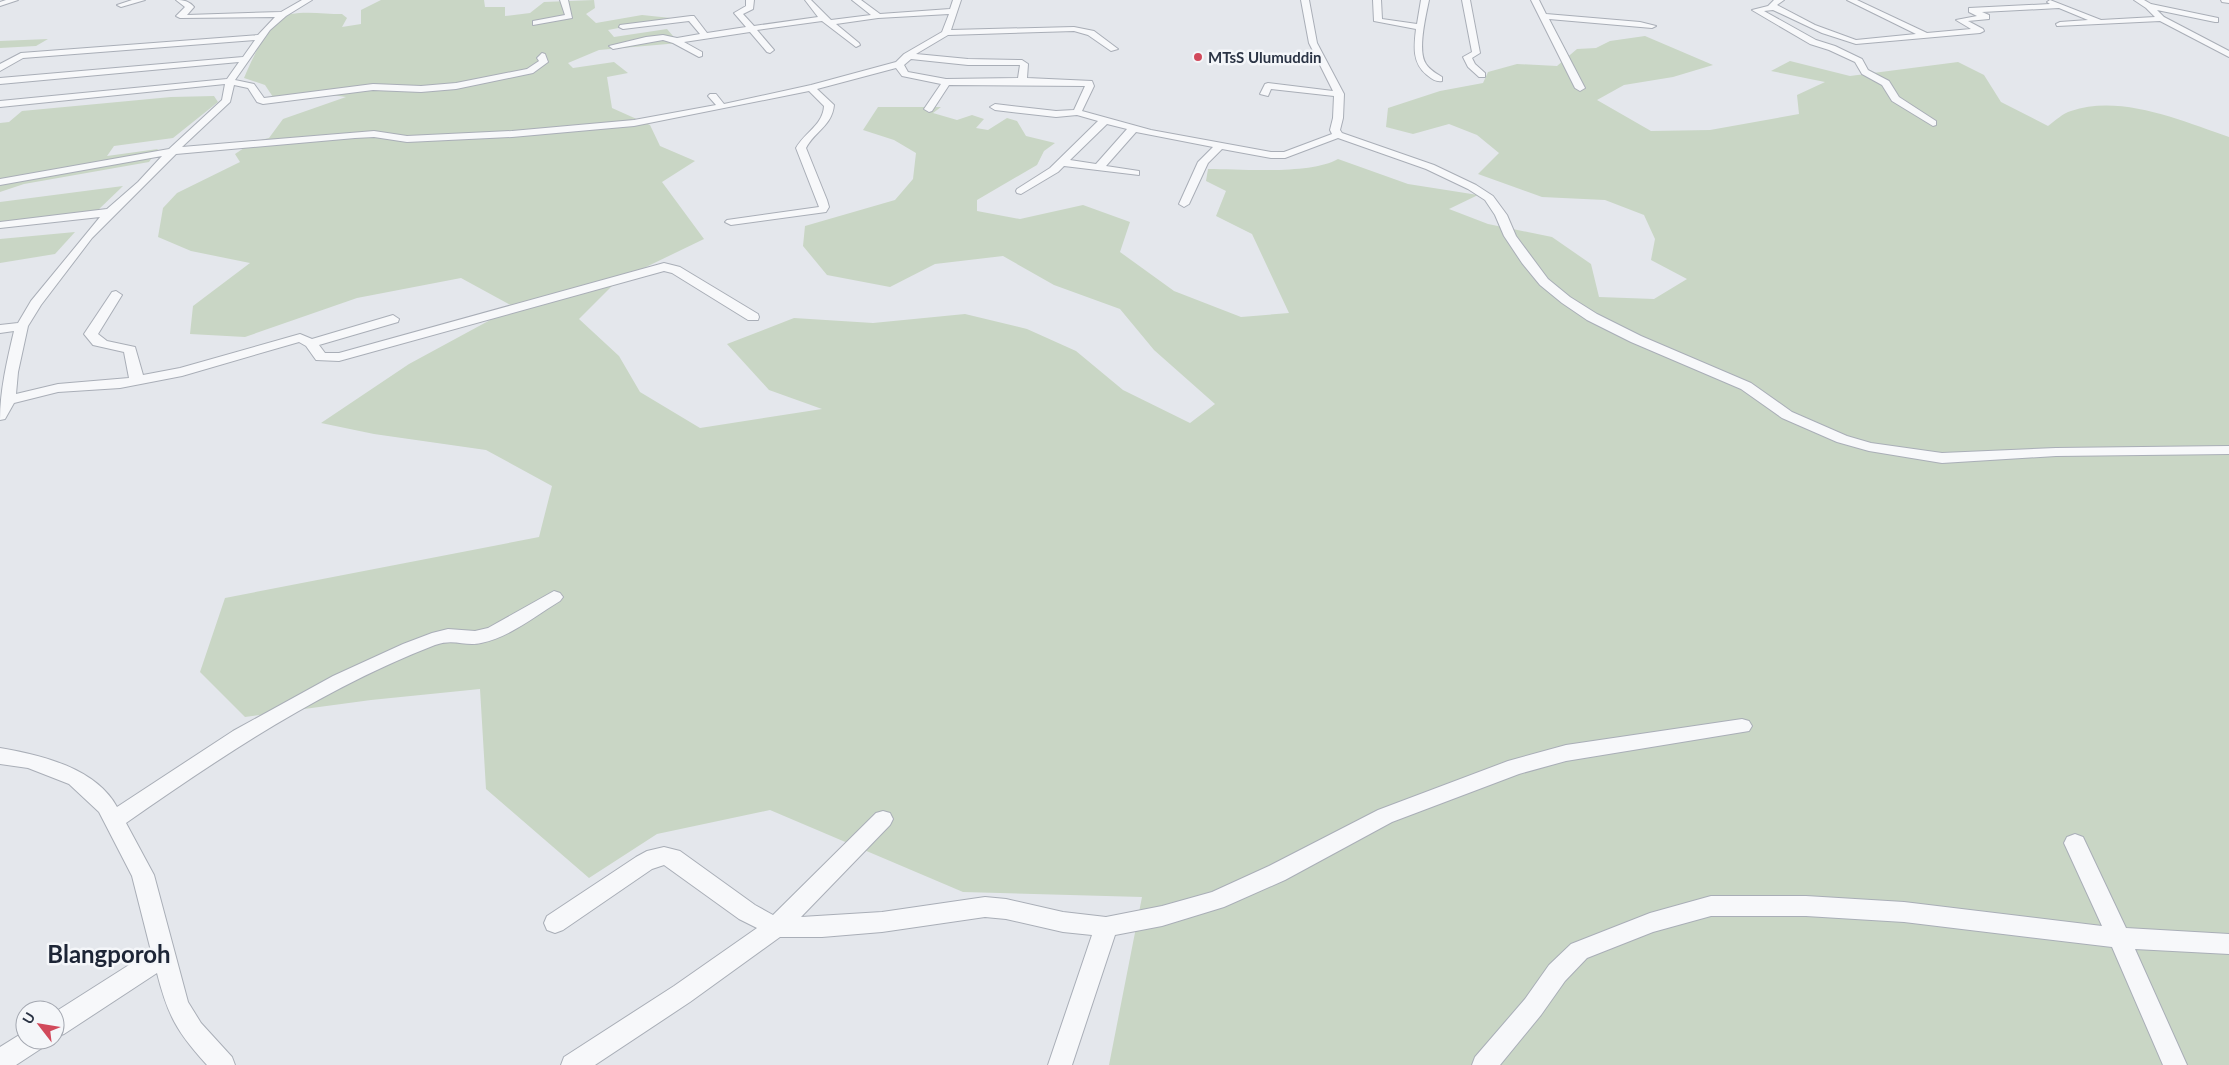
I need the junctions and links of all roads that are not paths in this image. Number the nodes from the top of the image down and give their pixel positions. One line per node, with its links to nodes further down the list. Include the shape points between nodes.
1 (14, 0): 21 (street)
2 (141, 0): 23 (street)
3 (180, 0): 27 (street, via 190,7 181,17)
4 (308, 0): 27 (street)
5 (564, 0): 36 (street, via 569,16)
6 (750, 0): 41 (street, via 750,7 738,13)
7 (856, 0): 28 (street)
8 (957, 0): 26 (street)
9 (1305, 0): 74 (street, via 1313,43)
10 (1376, 0): 40 (street, via 1380,22)
11 (1425, 0): 40 (street)
12 (1466, 0): 65 (street, via 1476,53 1466,57)
13 (1535, 0): 29 (street)
14 (1851, 0): 45 (street)
15 (2046, 0): 24 (street)
16 (2138, 0): 25 (street)
17 (2225, 0): 18 (street)
18 (2229, 1)
19 (808, 2): 33 (street)
20 (2170, 2): 25 (street)
21 (0, 4)
22 (1777, 4): 31 (street); 34 (street, via 1756,10)
23 (120, 6)
24 (2059, 6): 35 (street); 45 (street, via 1972,10 1986,17 1960,20 1980,31)
25 (2149, 6): 30 (street); 32 (street)
26 (953, 11): 28 (street); 42 (street)
27 (283, 14): 44 (street)
28 (878, 16): 33 (street)
29 (1542, 16): 38 (street); 72 (street)
30 (2161, 19): 35 (street); 46 (street)
31 (1802, 20): 34 (street); 48 (street)
32 (2215, 20)
33 (826, 21): 41 (street); 50 (street)
34 (1775, 21): 52 (street, via 1812,42)
35 (2100, 22): 37 (street)
36 (536, 23)
37 (2060, 24)
38 (1652, 26)
39 (622, 27): 43 (street, via 691,18)
40 (1420, 27): 66 (street, via 1420,61)
41 (754, 29): 43 (street); 55 (street)
42 (946, 33): 54 (street, via 1074,29 1091,33); 59 (street)
43 (705, 36): 47 (street)
44 (260, 37): 60 (street); 61 (street)
45 (1928, 37): 48 (street)
46 (2201, 40): 49 (street); 57 (street)
47 (676, 41): 51 (street, via 668,37); 56 (street)
48 (1856, 42): 52 (street)
49 (2229, 42)
50 (856, 45)
51 (613, 46)
52 (1826, 46): 82 (street, via 1859,61 1865,72 1886,83 1895,99)
53 (37, 47): 60 (street)
54 (1114, 48)
55 (770, 50)
56 (698, 54)
57 (2229, 54)
58 (542, 56): 68 (street, via 544,62 530,71 448,87 372,87 263,101 251,86)
59 (907, 56): 63 (street); 69 (street, via 968,62 1019,62 1024,64)
60 (18, 57): 62 (street); 64 (street)
61 (244, 58): 67 (street); 68 (street)
62 (0, 60)
63 (899, 64): 70 (street, via 900,71 907,75); 71 (street)
64 (0, 68)
65 (1482, 75)
66 (1439, 79)
67 (0, 81)
68 (230, 81): 76 (street); 86 (street, via 221,107)
69 (1022, 81): 70 (street); 80 (street, via 1088,83 1090,86)
70 (946, 82): 79 (street)
71 (811, 88): 77 (street); 94 (street, via 827,102 829,113 826,121 805,140 802,151 824,207 806,214)
72 (1580, 88)
73 (1265, 94): 74 (street, via 1268,86)
74 (1339, 94): 84 (street)
75 (713, 96): 77 (street)
76 (0, 104)
77 (722, 107): 86 (street, via 634,123 512,134 407,139 374,134)
78 (994, 107): 80 (street, via 1056,114)
79 (929, 109)
80 (1077, 112): 81 (street)
81 (1105, 120): 83 (street); 87 (street)
82 (1933, 123)
83 (1133, 129): 85 (street); 88 (street)
84 (1338, 135): 85 (street, via 1280,156); 106 (street, via 1430,167 1472,186 1489,198 1510,236 1544,282 1566,300 1636,339 1746,386 1787,415 1842,440 1942,458 2056,452)
85 (1220, 146): 92 (street, via 1203,162)
86 (175, 150): 90 (street); 93 (street)
87 (1060, 162): 88 (street); 91 (street, via 1046,177)
88 (1098, 167): 89 (street)
89 (1135, 173)
90 (0, 182)
91 (1022, 191)
92 (1184, 204)
93 (110, 212): 95 (street); 99 (street, via 63,267)
94 (731, 222)
95 (0, 225)
96 (116, 295): 103 (street, via 91,334 99,344 130,350)
97 (753, 317): 101 (street, via 676,270 664,267 339,357 321,357)
98 (392, 318): 101 (street)
99 (22, 326): 100 (street); 102 (street)
100 (0, 329)
101 (311, 343): 103 (street, via 300,338 206,367)
102 (6, 373): 104 (street)
103 (138, 381): 104 (street, via 58,388)
104 (8, 400): 105 (street)
105 (0, 416)
106 (2229, 450)
107 (554, 597): 111 (street, via 487,636 453,635 432,640 297,702)
108 (1742, 726): 115 (street, via 1566,753 1515,768 1385,816 1277,873 1216,900 1162,916)
109 (0, 756): 111 (street, via 30,761 76,778 106,806)
110 (883, 819): 114 (street)
111 (114, 820): 118 (street, via 143,874)
112 (2075, 843): 116 (street)
113 (555, 923): 114 (street, via 644,862 664,856 672,857 747,912)
114 (776, 927): 115 (street, via 882,922 985,907); 122 (street)
115 (1106, 927): 124 (street)
116 (2120, 938): 117 (street); 125 (street, via 1904,912 1806,906 1711,906 1650,923 1579,951 1557,973); 126 (street)
117 (2229, 944)
118 (165, 955): 119 (street); 123 (street, via 177,1005 192,1030)
119 (65, 1020)
120 (17, 1050): 121 (street)
121 (0, 1061)
122 (585, 1062)
123 (224, 1065)
124 (1060, 1065)
125 (1484, 1065)
126 (2175, 1065)

